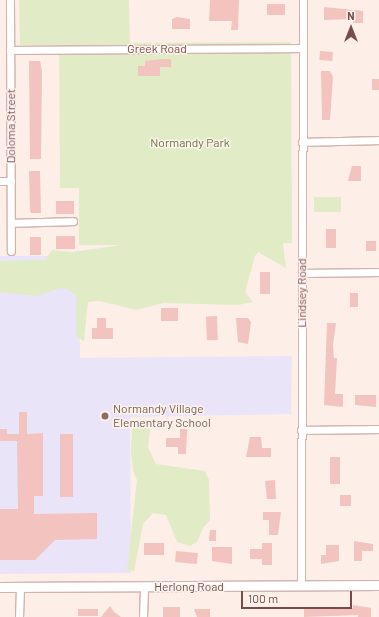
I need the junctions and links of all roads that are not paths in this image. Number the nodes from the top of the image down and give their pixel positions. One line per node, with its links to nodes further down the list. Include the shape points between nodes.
1 (10, 0): 4 (street, Doloma Street)
2 (303, 0): 3 (street, Lindsey Road)
3 (303, 48): 4 (street, Greek Road); 6 (street, Lindsey Road)
4 (10, 50): 8 (street, Doloma Street)
5 (379, 140): 6 (street)
6 (302, 142): 13 (street, Lindsey Road)
7 (0, 181): 8 (street)
8 (11, 181): 10 (street, Doloma Street)
9 (73, 221): 10 (street)
10 (11, 223): 11 (street, Doloma Street)
11 (11, 252)
12 (379, 272): 13 (street)
13 (302, 273): 15 (street, Lindsey Road)
14 (379, 429): 15 (street)
15 (301, 430): 17 (street, Lindsey Road)
16 (379, 585): 17 (street, Herlong Road)
17 (301, 586): 20 (street, Herlong Road)
18 (0, 587): 19 (street, Herlong Road)
19 (20, 587): 20 (street, Herlong Road); 21 (street)
20 (144, 587): 22 (street)
21 (19, 617)
22 (143, 617)

